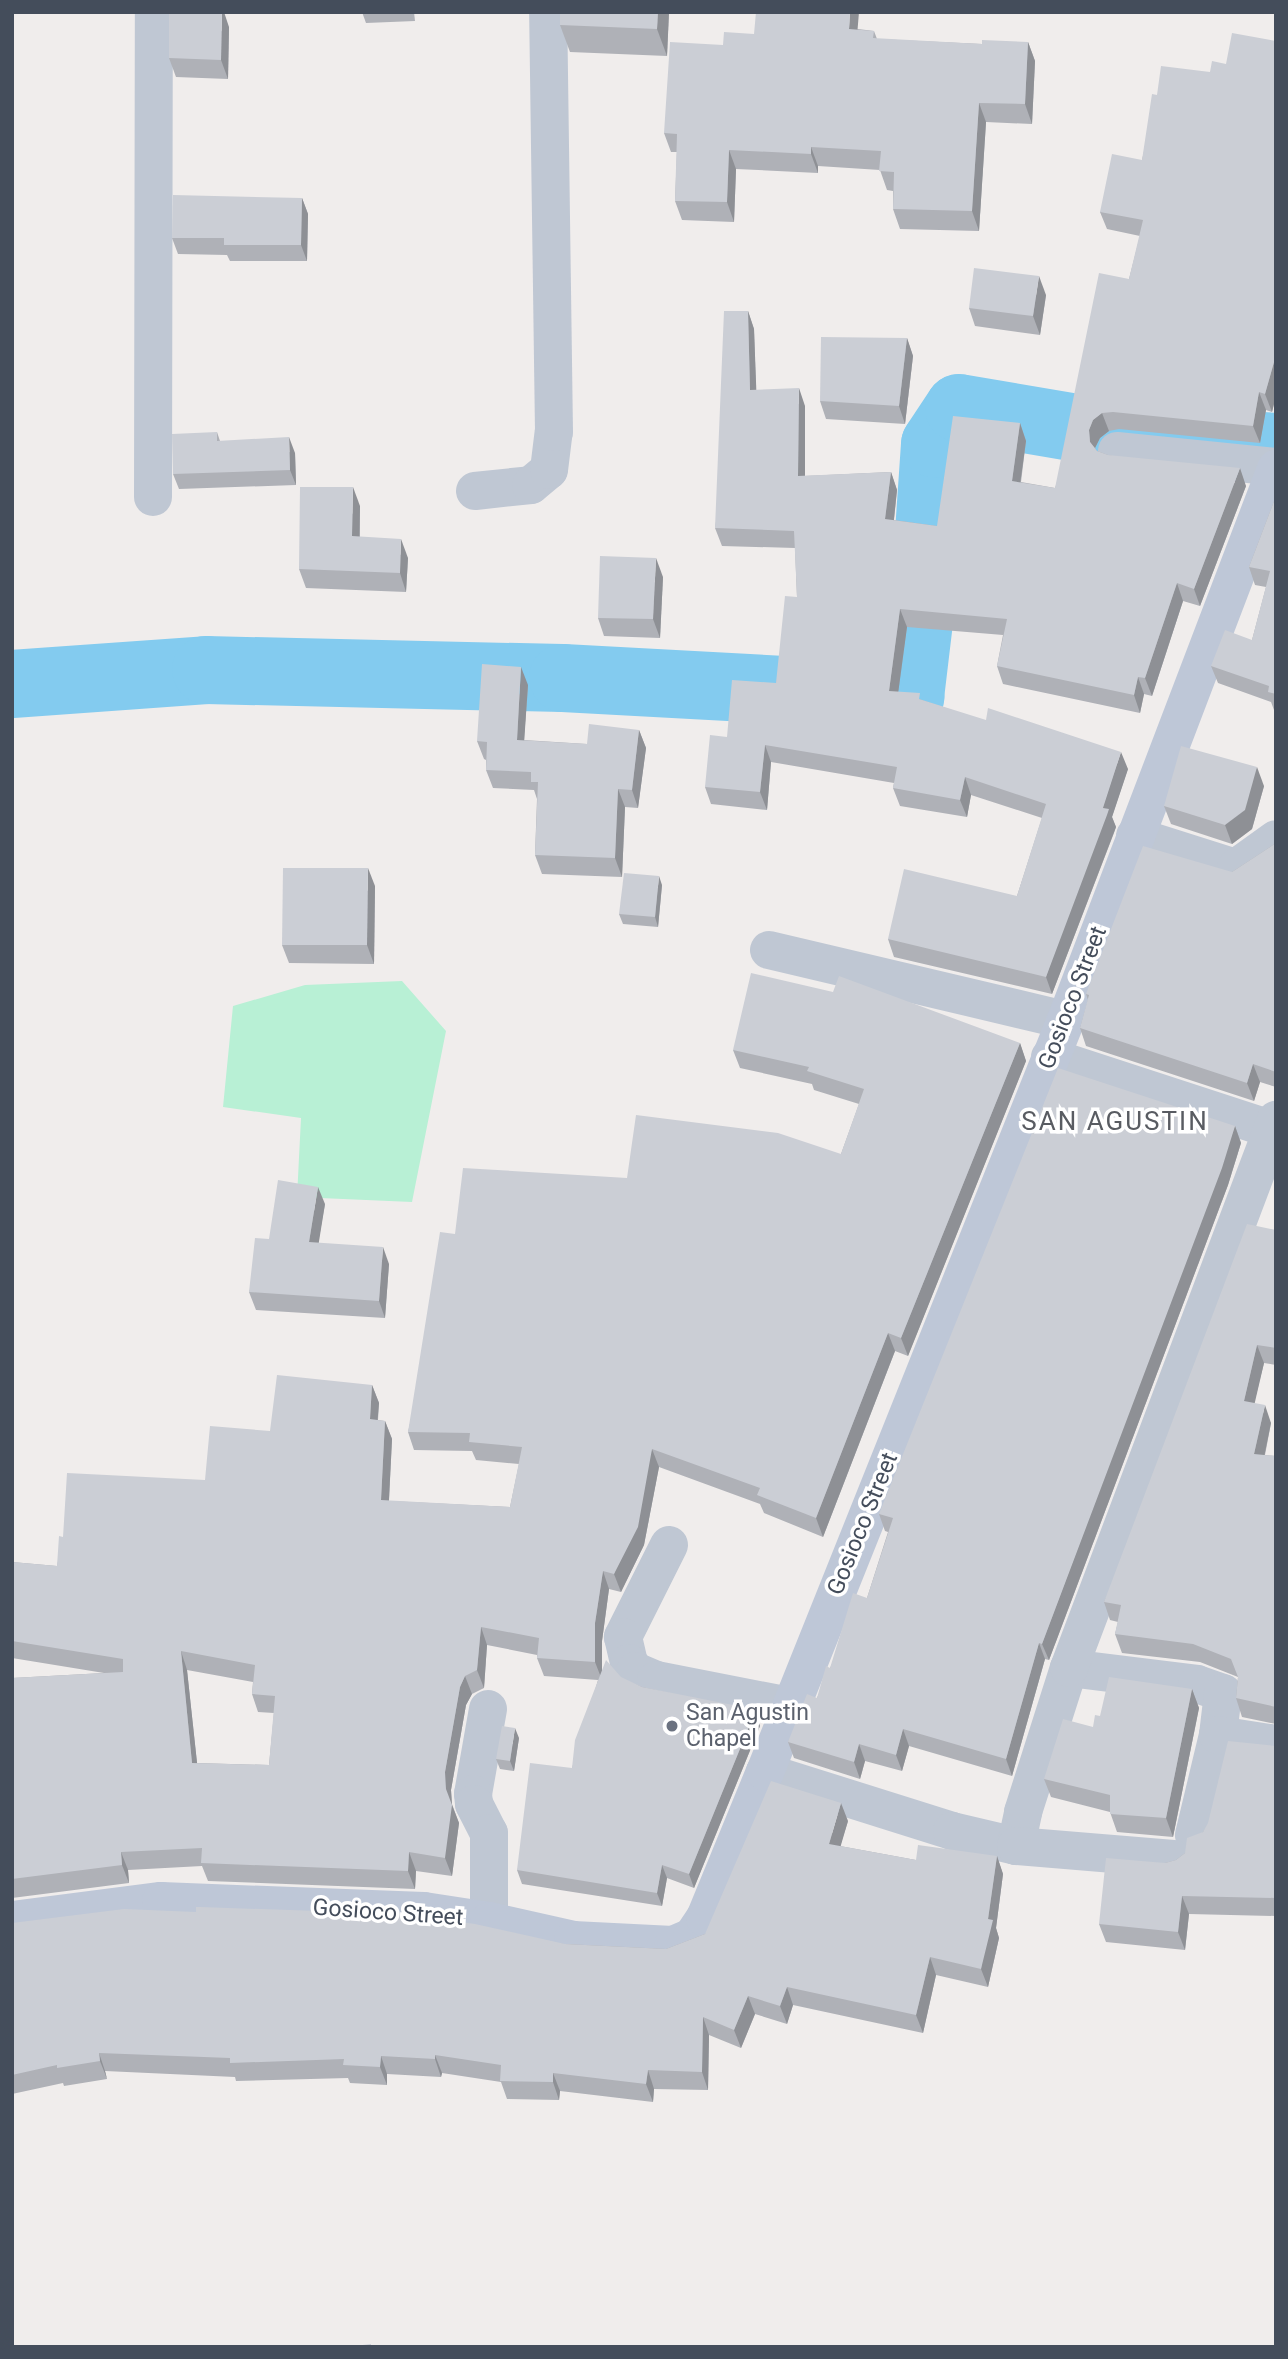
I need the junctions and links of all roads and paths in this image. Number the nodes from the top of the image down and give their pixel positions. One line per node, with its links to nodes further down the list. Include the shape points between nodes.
1 (154, 12): 6 (street)
2 (548, 12): 5 (street, via 554,432 549,470 531,485)
3 (1117, 451): 4 (street)
4 (1276, 468): 7 (street, Gosioco Street)
5 (475, 491)
6 (153, 497)
7 (1135, 836): 8 (street, via 1236,868); 10 (street, Gosioco Street)
8 (1276, 839)
9 (769, 950): 10 (street)
10 (1066, 1020): 11 (street, Gosioco Street)
11 (1050, 1057): 12 (street); 15 (street, Gosioco Street)
12 (1275, 1127): 14 (street)
13 (669, 1545): 15 (street, via 623,1637 635,1671 656,1680)
14 (1069, 1668): 17 (street, via 1197,1684 1223,1693); 20 (street)
15 (790, 1706): 19 (street, Gosioco Street)
16 (488, 1709): 22 (street, via 473,1794 489,1833)
17 (1218, 1735): 18 (street); 20 (street, via 1184,1847)
18 (1276, 1744)
19 (765, 1772): 20 (street, via 952,1831); 22 (street, Gosioco Street, via 705,1918 692,1937 673,1945 573,1940)
20 (1016, 1846)
21 (12, 1920): 22 (street, Gosioco Street, via 161,1901 424,1911)
22 (489, 1921)

